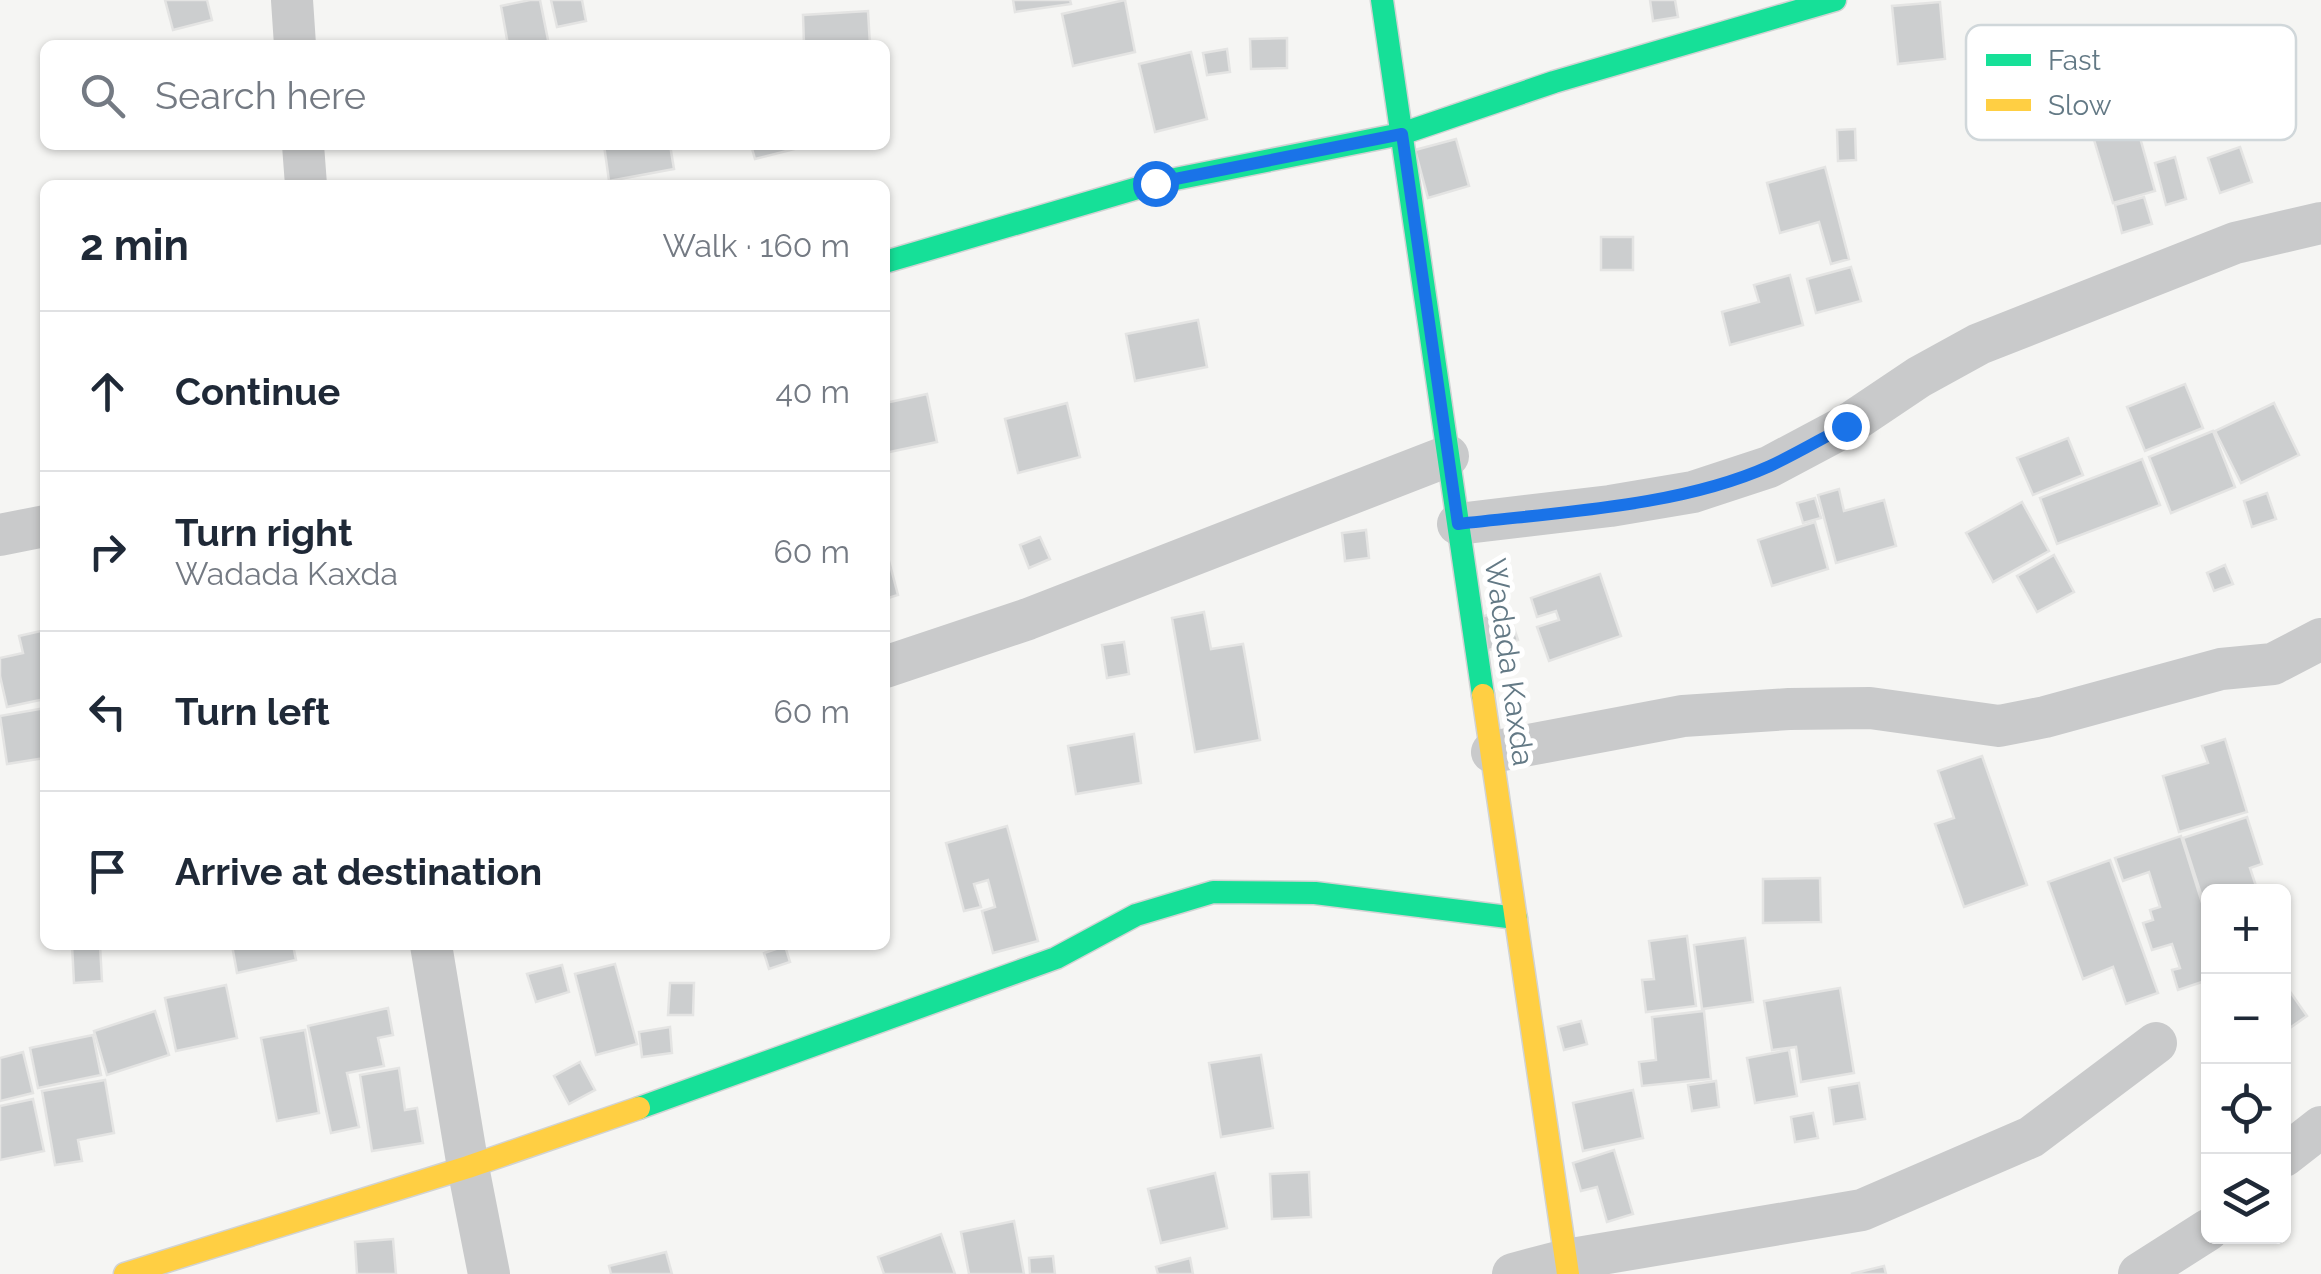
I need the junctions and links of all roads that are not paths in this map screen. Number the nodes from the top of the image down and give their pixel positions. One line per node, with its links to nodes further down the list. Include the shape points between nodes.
1 (292, 0): 4 (street)
2 (1382, 0): 5 (street, Wadada Kaxda)
3 (1835, 0): 5 (street)
4 (295, 40)
5 (1402, 134): 9 (street, via 1155,183); 10 (street, Wadada Kaxda)
6 (303, 150): 7 (street)
7 (306, 180)
8 (2321, 223): 11 (street, via 2236,244 1979,344 1769,466 1693,492)
9 (890, 261)
10 (1448, 456): 11 (street, Wadada Kaxda); 15 (street)
11 (1458, 524): 16 (street, Wadada Kaxda)
12 (40, 527): 13 (street)
13 (0, 535)
14 (2321, 639): 16 (street, via 2273,664 2222,669 1999,726 1870,708 1789,709 1683,716)
15 (890, 665)
16 (1492, 752): 17 (street, Wadada Kaxda)
17 (1516, 918): 22 (street, via 1315,894 1213,892 1136,916 1056,958); 24 (street, Wadada Kaxda)
18 (431, 950): 22 (street)
19 (2156, 1043): 24 (street, via 2032,1138 1862,1210)
20 (2321, 1127): 21 (street)
21 (2287, 1154)
22 (468, 1167): 25 (street); 26 (street)
23 (2201, 1234): 28 (street)
24 (1567, 1267): 27 (street)
25 (124, 1274)
26 (489, 1274)
27 (1513, 1274)
28 (2139, 1274)

